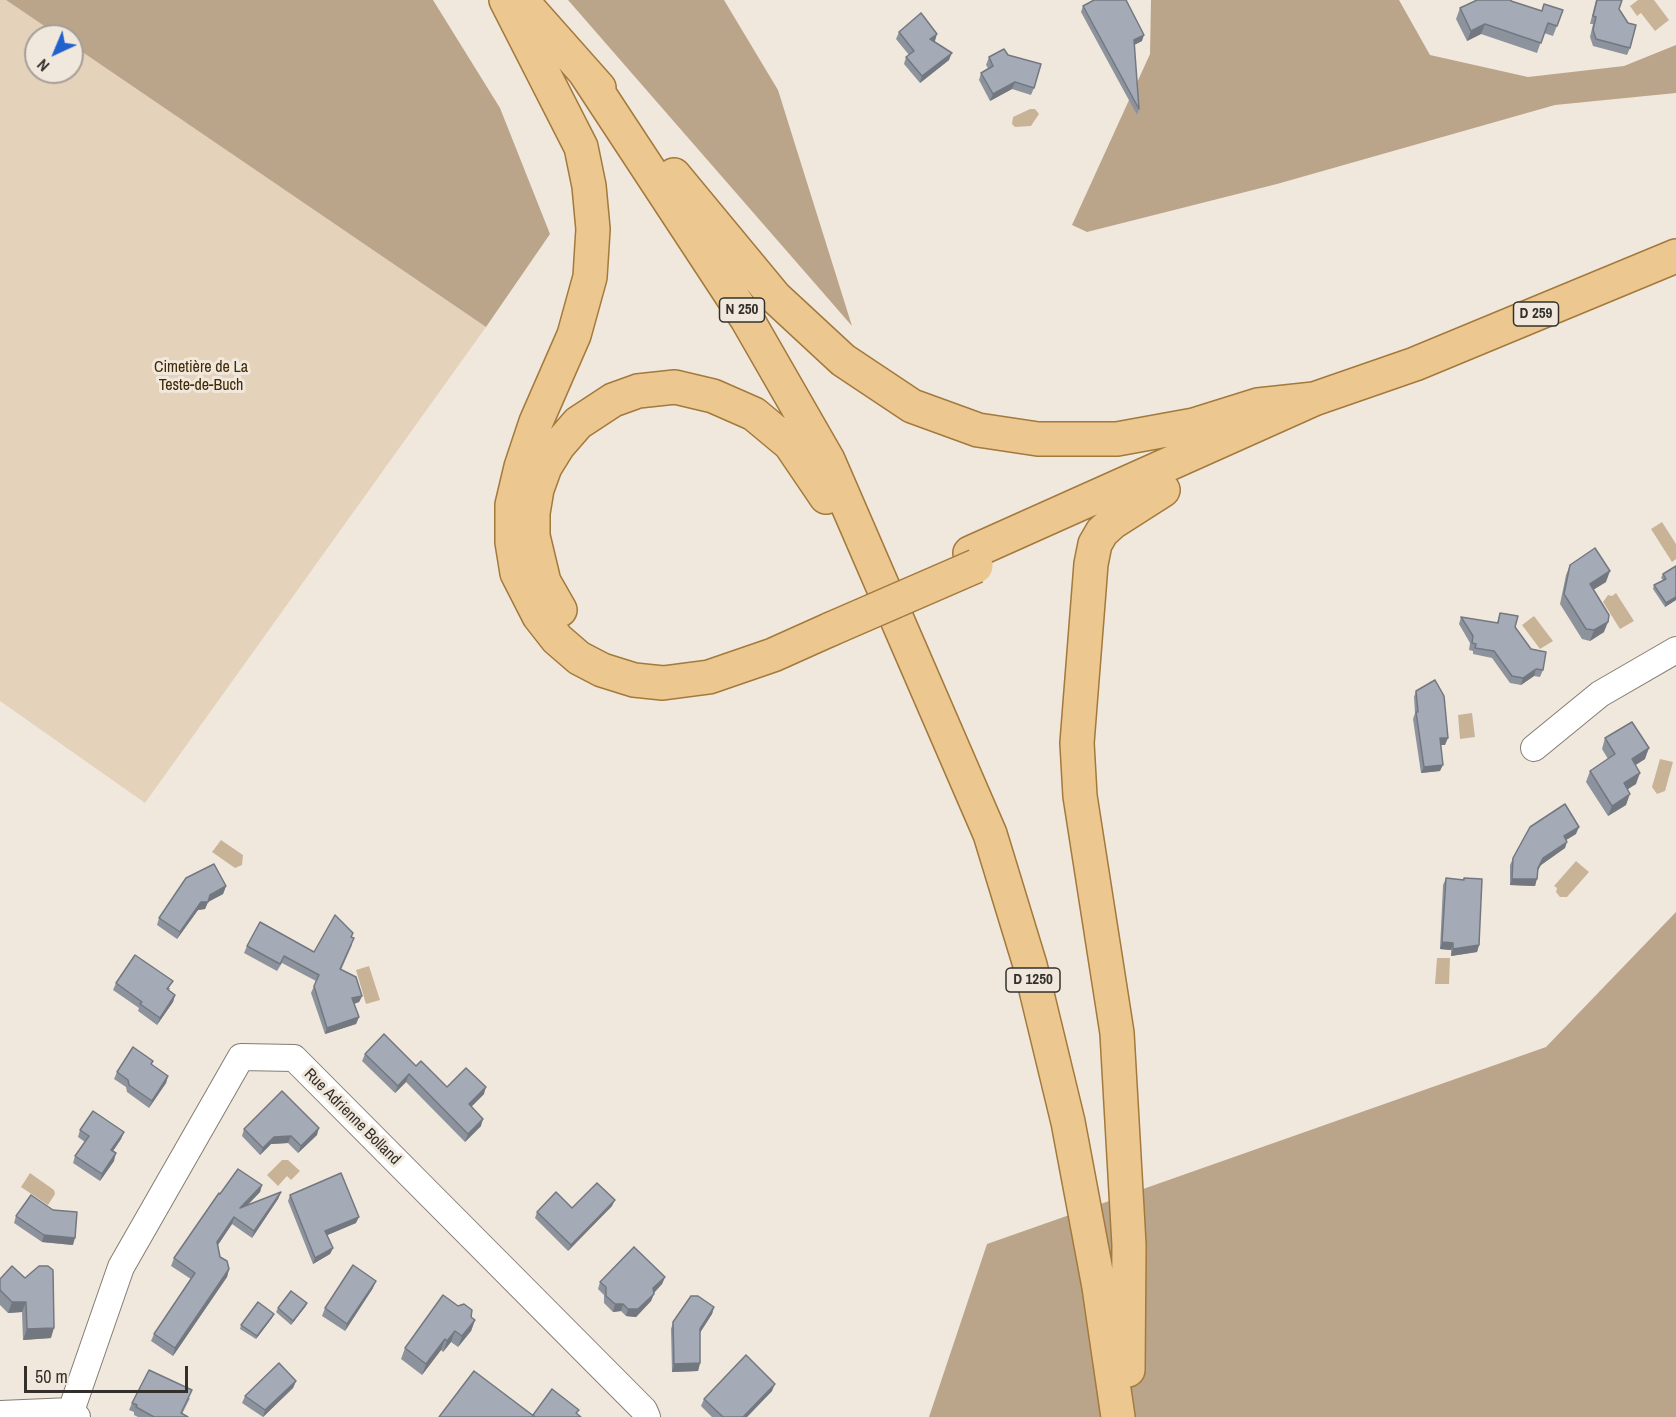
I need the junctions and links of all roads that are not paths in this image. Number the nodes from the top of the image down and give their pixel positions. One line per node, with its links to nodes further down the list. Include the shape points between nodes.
1 (506, 0): 10 (main road, via 581,147 593,229 590,277 574,335 536,422 512,506 517,573 539,616 579,658 634,680 663,683 709,677 773,655)
2 (521, 0): 3 (main road, N 250)
3 (584, 71): 6 (main road, via 775,297 843,360 912,406 978,430 1038,439 1117,439 1194,424 1258,405); 9 (main road, N 250, via 747,319 828,460)
4 (1676, 256): 5 (main road, D 259)
5 (1415, 364): 6 (main road, D 259); 7 (main road)
6 (1314, 399): 8 (main road)
7 (1163, 490): 8 (main road); 17 (main road, via 1113,522 1095,544 1077,743 1080,796 1117,1033 1129,1245)
8 (974, 560): 10 (main road, bridge)
9 (873, 565): 10 (main road, via 790,444 754,414 713,396 675,387 639,391 613,400 578,423 545,467 532,513 532,536 544,582 562,612 592,641 625,656 665,664 706,659); 16 (main road, D 1250, via 990,834 1030,965 1068,1122)
10 (828, 622)
11 (1676, 650): 12 (street, via 1600,694)
12 (1533, 748)
13 (0, 1414): 14 (street)
14 (74, 1414): 15 (street, Rue Adrienne Bolland, via 121,1267 241,1057 294,1058)
15 (647, 1417)
16 (1118, 1417)
17 (1127, 1417)

